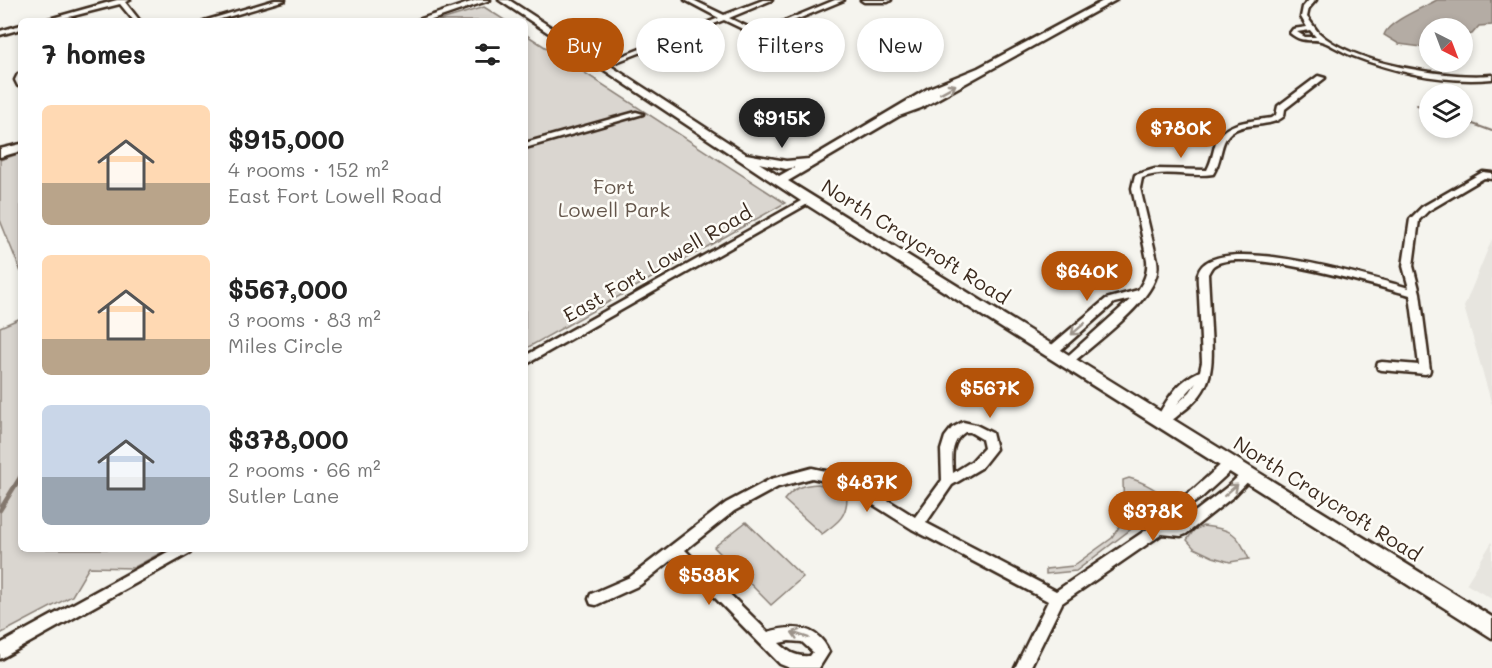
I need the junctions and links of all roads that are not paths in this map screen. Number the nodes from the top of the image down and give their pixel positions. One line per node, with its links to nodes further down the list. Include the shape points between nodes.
1 (123, 0): 12 (street); 13 (street)
2 (282, 0): 14 (street)
3 (486, 0): 15 (main road)
4 (503, 0): 19 (main road, North Craycroft Road)
5 (688, 0): 16 (street)
6 (769, 0): 16 (street)
7 (841, 0): 17 (street, via 771,31 751,31)
8 (864, 0): 9 (street)
9 (888, 0)
10 (1112, 0): 33 (main road)
11 (1312, 0): 20 (street, via 1304,17)
12 (56, 18)
13 (135, 18)
14 (218, 18)
15 (429, 18)
16 (723, 18)
17 (725, 19)
18 (18, 28): 21 (street)
19 (546, 28)
20 (1312, 28): 22 (street); 22 (street, via 1293,33 1304,39)
21 (0, 33)
22 (1324, 39): 27 (street, via 1387,65 1447,76)
23 (615, 72): 32 (main road, North Craycroft Road)
24 (12, 74): 25 (street)
25 (18, 75)
26 (1321, 78): 37 (street, via 1281,108 1280,116 1274,120 1232,129 1222,136 1210,172 1167,170 1138,177 1136,188 1153,271)
27 (1490, 78)
28 (639, 114): 29 (street)
29 (528, 145)
30 (18, 148): 31 (main road)
31 (0, 153)
32 (739, 154): 33 (main road, via 786,165); 35 (main road, North Craycroft Road)
33 (825, 154): 35 (main road)
34 (1492, 176): 38 (street, via 1484,175 1414,219 1407,266)
35 (779, 181): 36 (main road, North Craycroft Road)
36 (808, 200): 39 (main road, North Craycroft Road); 40 (street, East Fort Lowell Road)
37 (1143, 292): 39 (street, one-way to 39, via 1110,301); 41 (street)
38 (1415, 293): 42 (street, via 1425,370); 43 (street, via 1296,263 1226,257 1209,263 1203,274 1207,362 1201,387)
39 (1051, 352): 41 (main road, North Craycroft Road)
40 (528, 359)
41 (1066, 362): 43 (main road, North Craycroft Road)
42 (1382, 366)
43 (1162, 420): 44 (main road, North Craycroft Road)
44 (1231, 462): 45 (main road, North Craycroft Road); 48 (street, via 1197,494 1165,515)
45 (1249, 474): 48 (street, one-way to 45, via 1181,530); 53 (main road, North Craycroft Road)
46 (948, 481): 46 (street, via 965,474 986,456 991,443 982,431 963,427 955,431 945,452); 47 (street)
47 (917, 525): 49 (street, via 845,480 812,473 775,483 730,507); 51 (street)
48 (1160, 528): 51 (street)
49 (676, 549): 52 (street, via 635,581); 54 (street)
50 (180, 552): 55 (street)
51 (1057, 598): 56 (street)
52 (596, 599)
53 (1492, 628)
54 (765, 640)
55 (0, 652)
56 (1022, 668)

